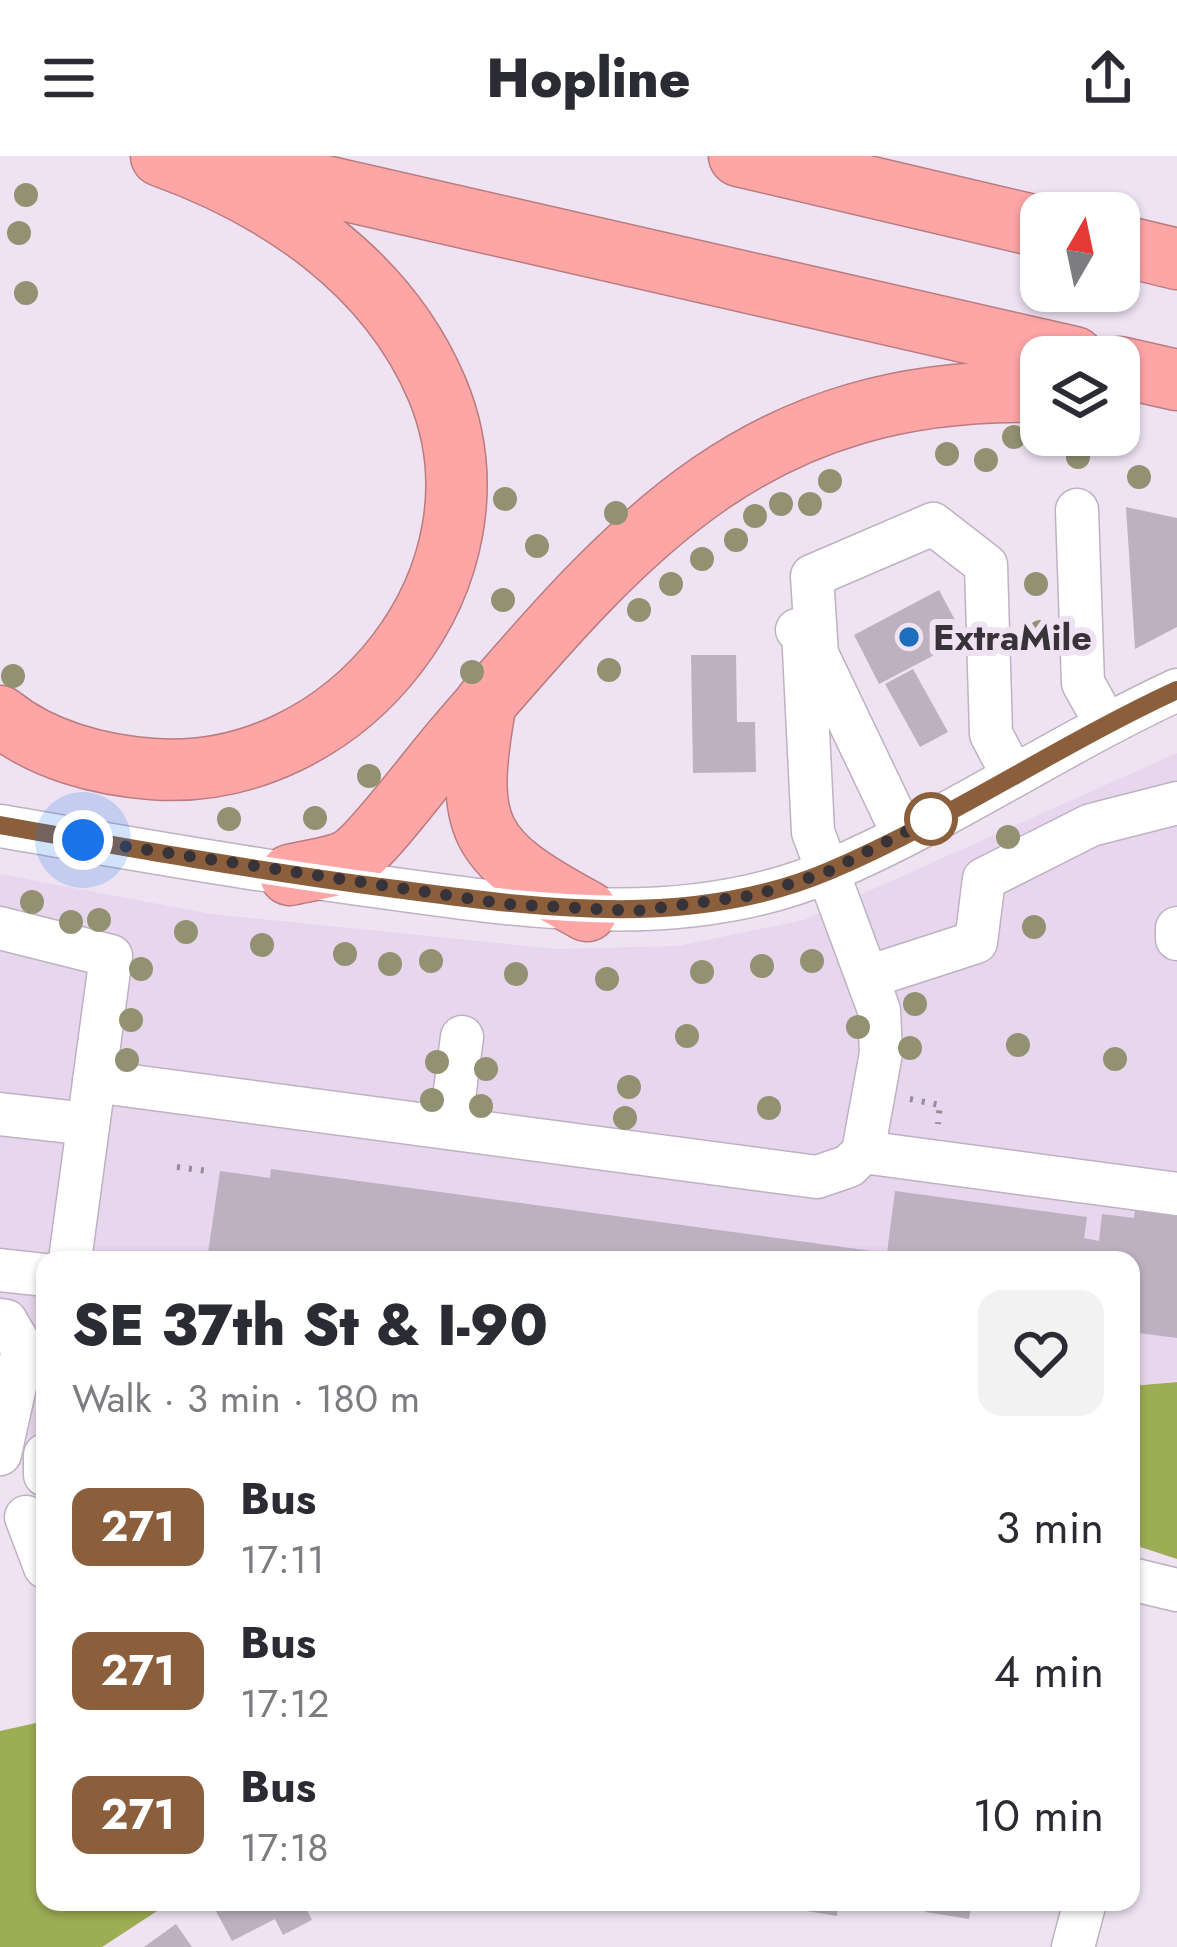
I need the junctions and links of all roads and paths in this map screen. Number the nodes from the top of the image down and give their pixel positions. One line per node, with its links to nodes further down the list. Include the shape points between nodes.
1 (160, 156): 17 (highway, via 212,174 311,232 370,286 412,342 438,392 452,446 444,558 389,670 295,742 240,764 118,767 70,754)
2 (191, 156): 7 (highway)
3 (740, 156): 4 (highway)
4 (1020, 222)
5 (1140, 250): 6 (highway)
6 (1177, 259)
7 (1020, 345)
8 (1140, 372): 9 (highway)
9 (1177, 380)
10 (1020, 391): 15 (highway, via 891,402 817,423 732,467 661,515)
11 (1140, 404): 12 (highway)
12 (1177, 410)
13 (1077, 510): 16 (street, via 1083,683)
14 (797, 630): 22 (street, via 813,832)
15 (486, 702): 23 (highway, via 352,858); 24 (highway, via 475,788 483,824 520,874)
16 (1151, 706): 18 (street)
17 (0, 716)
18 (1013, 776): 21 (street); 21 (street, via 991,734 986,565 933,524 812,576 817,654)
19 (1177, 803): 28 (street, via 1091,825 984,879 976,942)
20 (0, 826): 23 (street)
21 (903, 834): 22 (street)
22 (827, 872): 24 (street, via 710,902); 28 (street)
23 (290, 875): 24 (street)
24 (587, 910)
25 (0, 928): 30 (street, via 110,956)
26 (1177, 928): 27 (street)
27 (1177, 939)
28 (868, 977): 34 (street, via 881,1053)
29 (462, 1037): 33 (street)
30 (94, 1082): 32 (street); 33 (street)
31 (0, 1114): 32 (street)
32 (88, 1124): 38 (street)
33 (450, 1129): 34 (street, via 817,1177)
34 (863, 1152): 37 (street)
35 (177, 1167): 36 (path)
36 (208, 1171)
37 (1177, 1194)
38 (71, 1251)
39 (0, 1270): 40 (street)
40 (36, 1275)
41 (0, 1320): 42 (street, via 23,1350)
42 (0, 1454)
43 (24, 1517): 44 (street)
44 (36, 1546)
45 (1140, 1581): 46 (street)
46 (1177, 1590)
47 (1083, 1911): 48 (street)
48 (1073, 1947)

